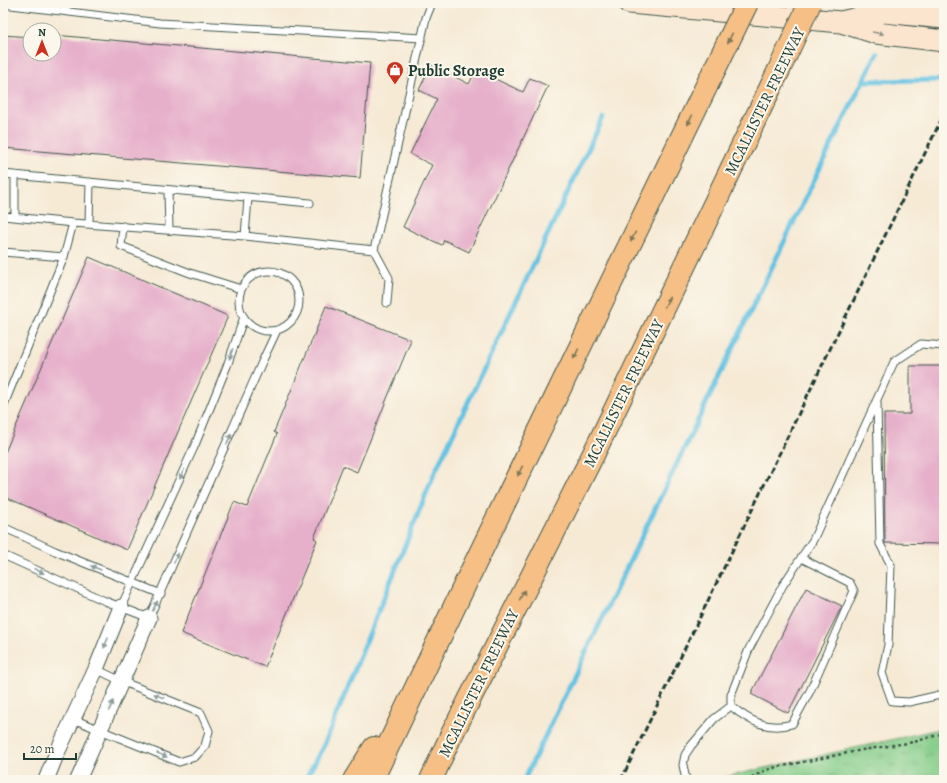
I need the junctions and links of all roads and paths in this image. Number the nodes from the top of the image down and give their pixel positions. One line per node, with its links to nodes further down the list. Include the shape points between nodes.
1 (432, 3): 8 (lane)
2 (637, 3): 7 (main road)
3 (747, 3): 40 (highway, one-way to 40, bridge)
4 (810, 3): 52 (highway, MCALLISTER FREEWAY, one-way to 4, bridge, via 594,453)
5 (3, 4): 8 (lane, via 160,22)
6 (944, 18): 7 (main road, via 884,12)
7 (841, 22): 9 (main road, one-way to 9, via 876,33)
8 (422, 38): 23 (lane)
9 (944, 41)
10 (3, 174): 11 (lane)
11 (15, 175): 12 (lane); 17 (lane)
12 (90, 182): 13 (lane); 19 (lane)
13 (168, 190): 14 (lane); 21 (lane)
14 (248, 198): 15 (lane); 22 (lane)
15 (310, 203)
16 (3, 216): 17 (lane)
17 (15, 217): 18 (lane)
18 (73, 223): 19 (lane); 25 (lane)
19 (90, 224): 20 (lane)
20 (123, 226): 21 (lane); 26 (lane, via 121,246 190,273)
21 (168, 230): 22 (lane)
22 (245, 236): 23 (lane)
23 (374, 250): 27 (lane, via 389,278)
24 (3, 252): 25 (lane)
25 (64, 257): 32 (lane)
26 (241, 289): 28 (lane, via 239,299); 29 (lane, via 255,274 265,272 275,272 293,282 299,302 297,311 293,320)
27 (387, 303)
28 (244, 317): 29 (lane, via 258,329); 36 (lane, one-way to 36, via 228,366 195,445)
29 (277, 330): 37 (lane, one-way to 29)
30 (944, 346): 31 (lane, via 921,344 894,362)
31 (877, 400): 35 (lane, via 813,540); 43 (lane, via 880,544 891,565 888,645 882,673 892,701 909,702)
32 (3, 407)
33 (3, 527): 36 (lane, one-way to 33)
34 (3, 555): 38 (lane, one-way to 38)
35 (801, 558): 44 (lane, via 752,642 731,695); 44 (lane, via 850,583 854,591 810,691 792,724 781,727 758,723 744,717)
36 (132, 583): 37 (lane); 38 (lane)
37 (161, 594): 39 (lane, one-way to 37)
38 (121, 607): 39 (lane); 41 (street, one-way to 41)
39 (149, 618): 42 (street)
40 (430, 658): 50 (highway); 51 (highway)
41 (96, 669): 42 (lane); 45 (street)
42 (121, 681): 46 (street, one-way to 42); 46 (lane, one-way to 42, via 179,762 196,757 204,746 209,731 201,713)
43 (944, 694)
44 (731, 706): 53 (lane, via 714,719 690,746 683,765)
45 (73, 719): 46 (lane); 48 (street)
46 (100, 731): 49 (street)
47 (944, 733): 54 (path, via 914,742 773,768)
48 (46, 780)
49 (78, 780)
50 (354, 780)
51 (372, 780)
52 (431, 780)
53 (686, 780)
54 (746, 780)

